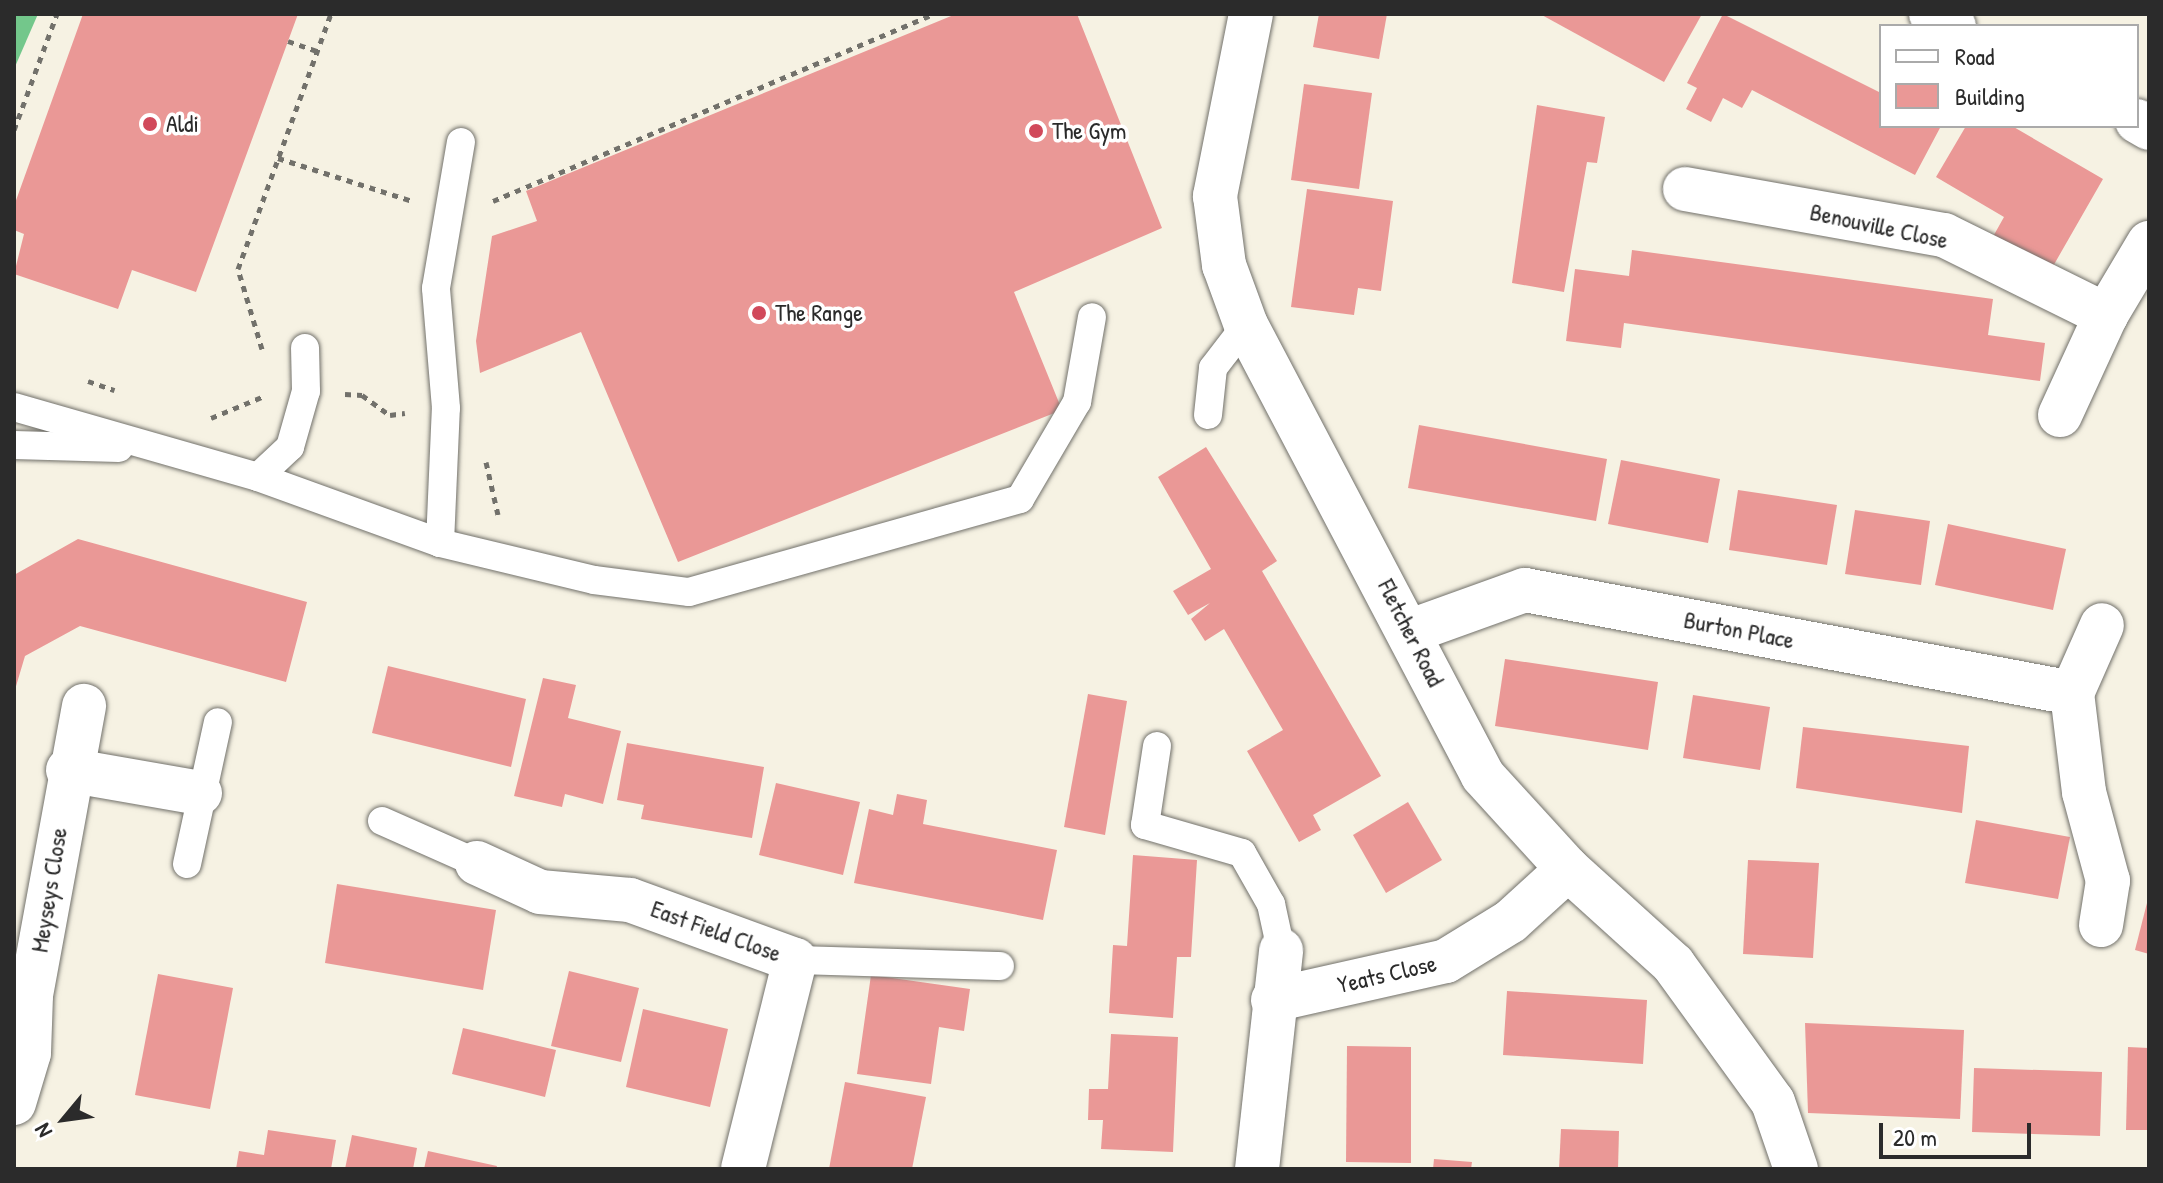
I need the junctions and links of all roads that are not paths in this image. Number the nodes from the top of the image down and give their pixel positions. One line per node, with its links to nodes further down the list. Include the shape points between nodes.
1 (1251, 14): 9 (street, Fletcher Road, via 1215,196 1224,265)
2 (1931, 14): 3 (street)
3 (1950, 24)
4 (461, 142): 17 (lane, via 436,288 446,408)
5 (1685, 189): 7 (street, Benouville Close, via 1944,235)
6 (2149, 243): 7 (street)
7 (2106, 315): 13 (street)
8 (1092, 317): 17 (lane, via 1077,402 1020,499 689,592 594,580)
9 (1246, 325): 12 (lane, via 1213,368); 19 (street, Fletcher Road)
10 (305, 348): 16 (lane, via 306,391 290,447)
11 (14, 407): 15 (lane)
12 (1208, 415)
13 (2060, 415)
14 (14, 445): 15 (lane)
15 (164, 450): 16 (lane)
16 (258, 477): 17 (lane)
17 (440, 543)
18 (2102, 625): 20 (street)
19 (1411, 631): 20 (street, Burton Place, via 1525,590); 29 (street, Fletcher Road, via 1483,776)
20 (2072, 693): 30 (street, via 2084,792 2108,881)
21 (84, 706): 24 (street, Meyseys Close)
22 (218, 722): 25 (lane)
23 (1157, 746): 31 (lane, via 1145,825 1242,853 1271,904)
24 (68, 770): 25 (street); 35 (street, Meyseys Close, via 31,995 29,1053)
25 (200, 793): 28 (lane)
26 (382, 821): 27 (lane)
27 (477, 863): 32 (street, East Field Close, via 540,892 630,900)
28 (187, 864)
29 (1568, 869): 34 (street, Yeats Close, via 1511,921 1446,961); 38 (street, Fletcher Road, via 1673,964 1773,1102)
30 (2101, 925)
31 (1281, 950): 34 (street)
32 (795, 960): 33 (lane); 36 (street, East Field Close)
33 (1000, 966)
34 (1273, 1000): 37 (street)
35 (14, 1103)
36 (743, 1169)
37 (1257, 1169)
38 (1796, 1169)

